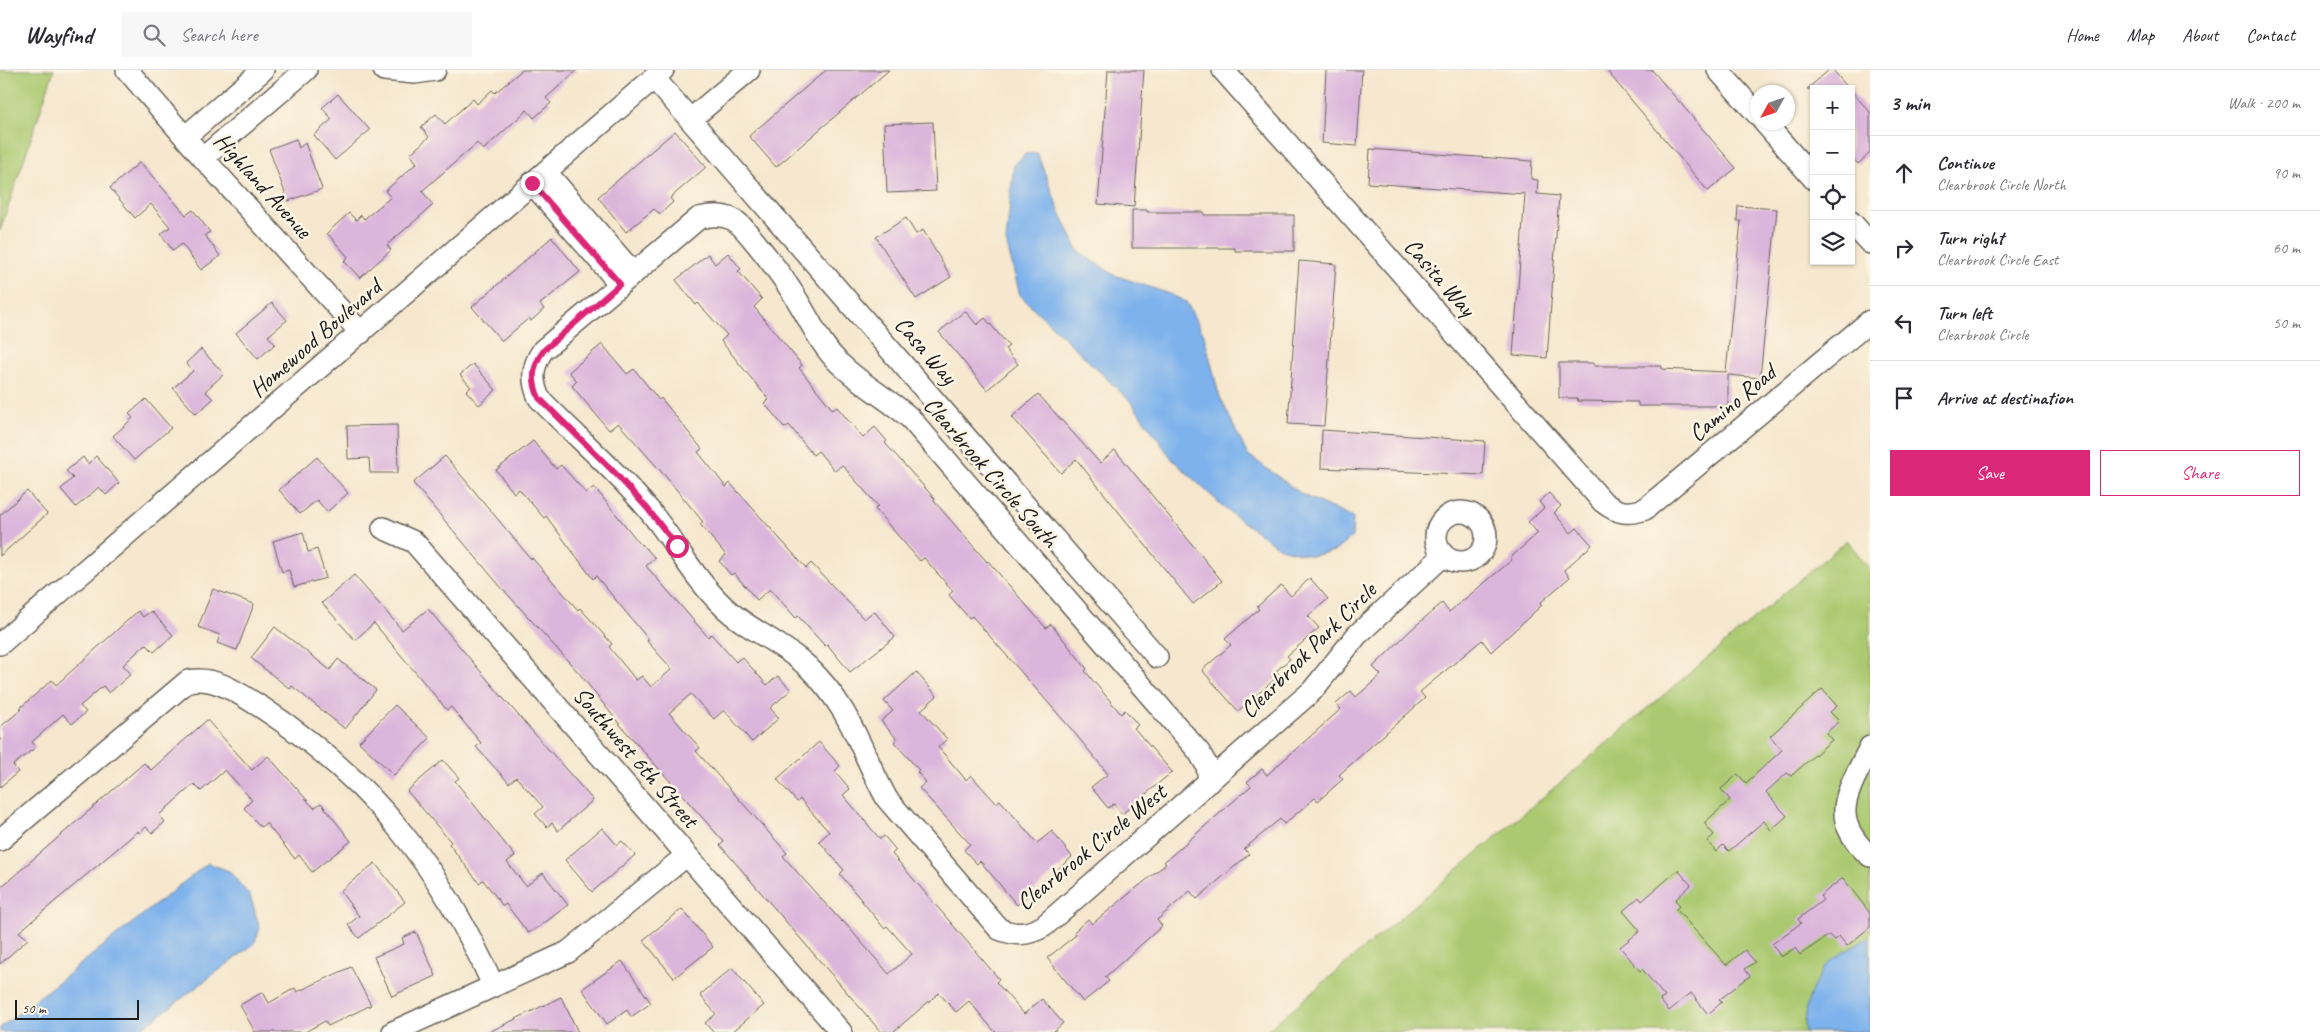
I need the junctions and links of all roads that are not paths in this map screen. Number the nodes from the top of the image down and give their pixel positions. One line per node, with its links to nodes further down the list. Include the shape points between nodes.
1 (127, 70): 13 (street, Highland Avenue)
2 (263, 70): 13 (street)
3 (306, 70): 14 (street)
4 (384, 70): 5 (street, via 415,73)
5 (435, 70)
6 (749, 70): 11 (street)
7 (1223, 70): 22 (street, Casita Way, via 1603,502)
8 (1718, 70): 10 (street)
9 (659, 74): 11 (street, Casa Way); 16 (street, Homewood Boulevard)
10 (1750, 106)
11 (691, 119): 26 (street, Casa Way)
12 (1771, 130): 15 (street)
13 (185, 137): 14 (street, Highland Avenue)
14 (203, 158): 21 (street, Highland Avenue)
15 (1810, 175)
16 (539, 177): 19 (street); 21 (street, Homewood Boulevard)
17 (1855, 226): 18 (street)
18 (1870, 243)
19 (626, 278): 28 (street, Clearbrook Circle South, via 699,218 716,215 734,220 768,257 838,362 917,425 1199,752 1207,766); 28 (street, Clearbrook Circle West, via 536,360 534,387 539,398 647,508 705,587 723,606 791,652 828,688 859,737 887,799 999,929 1022,934 1044,926)
20 (1870, 321): 22 (street, Camino Road, via 1645,509)
21 (361, 334): 25 (street, Homewood Boulevard)
22 (1622, 513)
23 (383, 528): 30 (street, Southwest 6th Street, via 414,542)
24 (1444, 555): 28 (street, Clearbrook Park Circle, via 1357,634 1312,691)
25 (0, 644)
26 (1157, 657)
27 (1870, 747): 31 (street, via 1846,798 1844,813 1854,841)
28 (1209, 782)
29 (0, 840): 32 (street, via 188,681 199,678 211,680 292,728 364,789 396,824 436,877 474,942)
30 (686, 855): 32 (street, via 568,952); 34 (street, Southwest 6th Street)
31 (1870, 856)
32 (493, 985): 33 (street)
33 (394, 1032)
34 (841, 1032)

